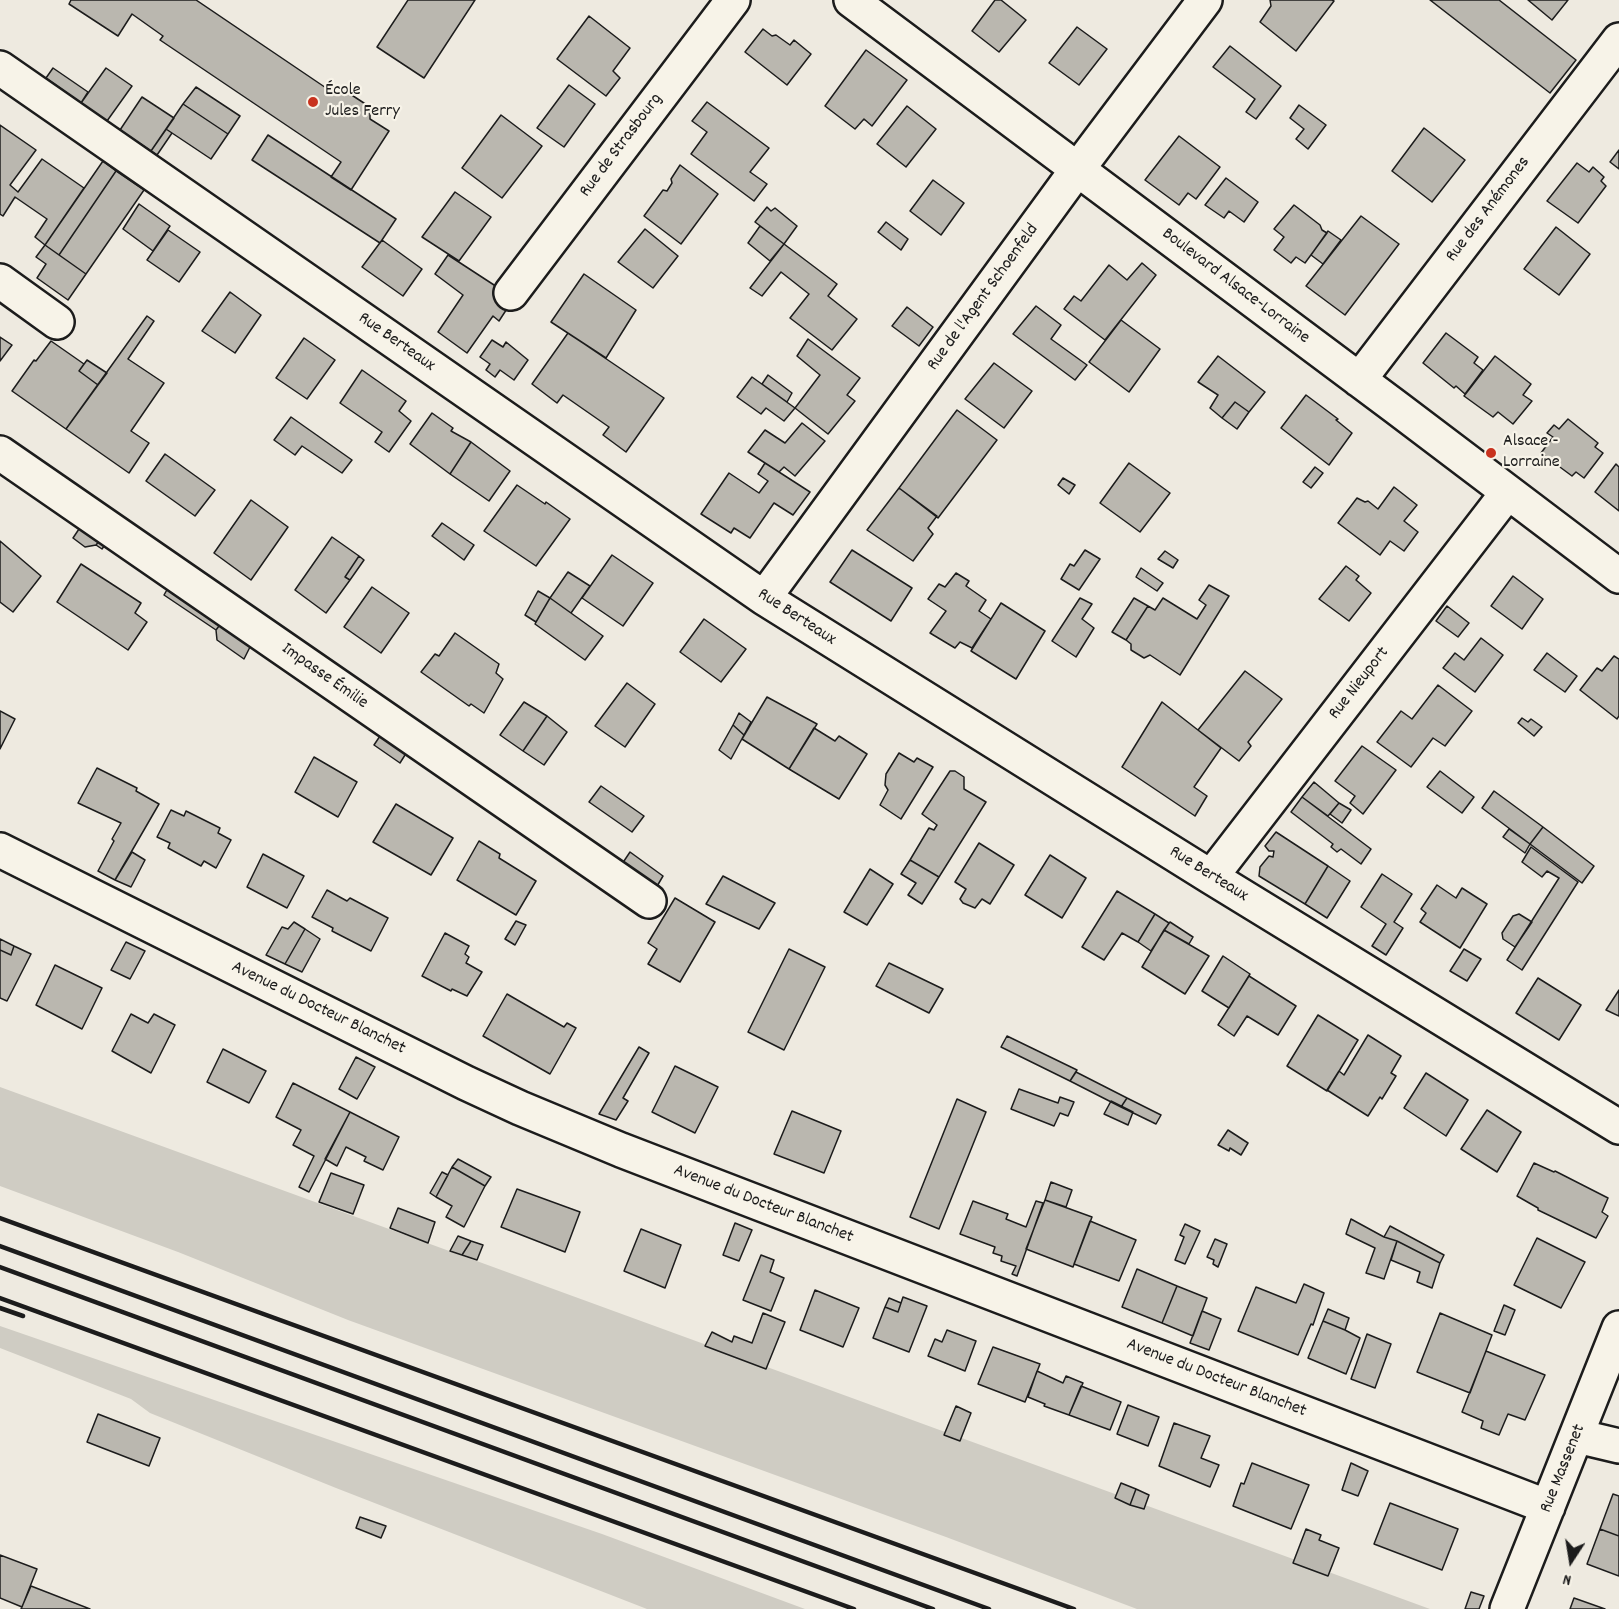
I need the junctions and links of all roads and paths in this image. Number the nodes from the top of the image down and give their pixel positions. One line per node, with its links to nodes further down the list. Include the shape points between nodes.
1 (733, 0): 8 (street, Rue de Strasbourg)
2 (851, 0): 6 (street, Boulevard Alsace-Lorraine)
3 (1205, 0): 6 (street, Rue de l'Agent Schoenfeld)
4 (1619, 40): 10 (street, Rue des Anémones)
5 (0, 68): 14 (street, Rue Berteaux)
6 (1078, 169): 10 (street, Boulevard Alsace-Lorraine); 14 (street, Rue de l'Agent Schoenfeld)
7 (0, 281): 9 (street)
8 (511, 293)
9 (57, 322)
10 (1359, 380): 12 (street, Boulevard Alsace-Lorraine)
11 (0, 453): 17 (street, Impasse Émilie)
12 (1508, 492): 13 (street, Boulevard Alsace-Lorraine); 16 (street, Rue Nieuport)
13 (1619, 576)
14 (764, 598): 16 (street, Rue Berteaux)
15 (0, 850): 22 (street, Avenue du Docteur Blanchet, via 520,1108)
16 (1211, 877): 18 (street, Rue Berteaux)
17 (649, 901)
18 (1619, 1127)
19 (1619, 1328): 20 (street, Rue Massenet)
20 (1577, 1436): 21 (street); 22 (street, Rue Massenet)
21 (1619, 1446)
22 (1548, 1507): 23 (street, Rue Massenet)
23 (1507, 1609)

